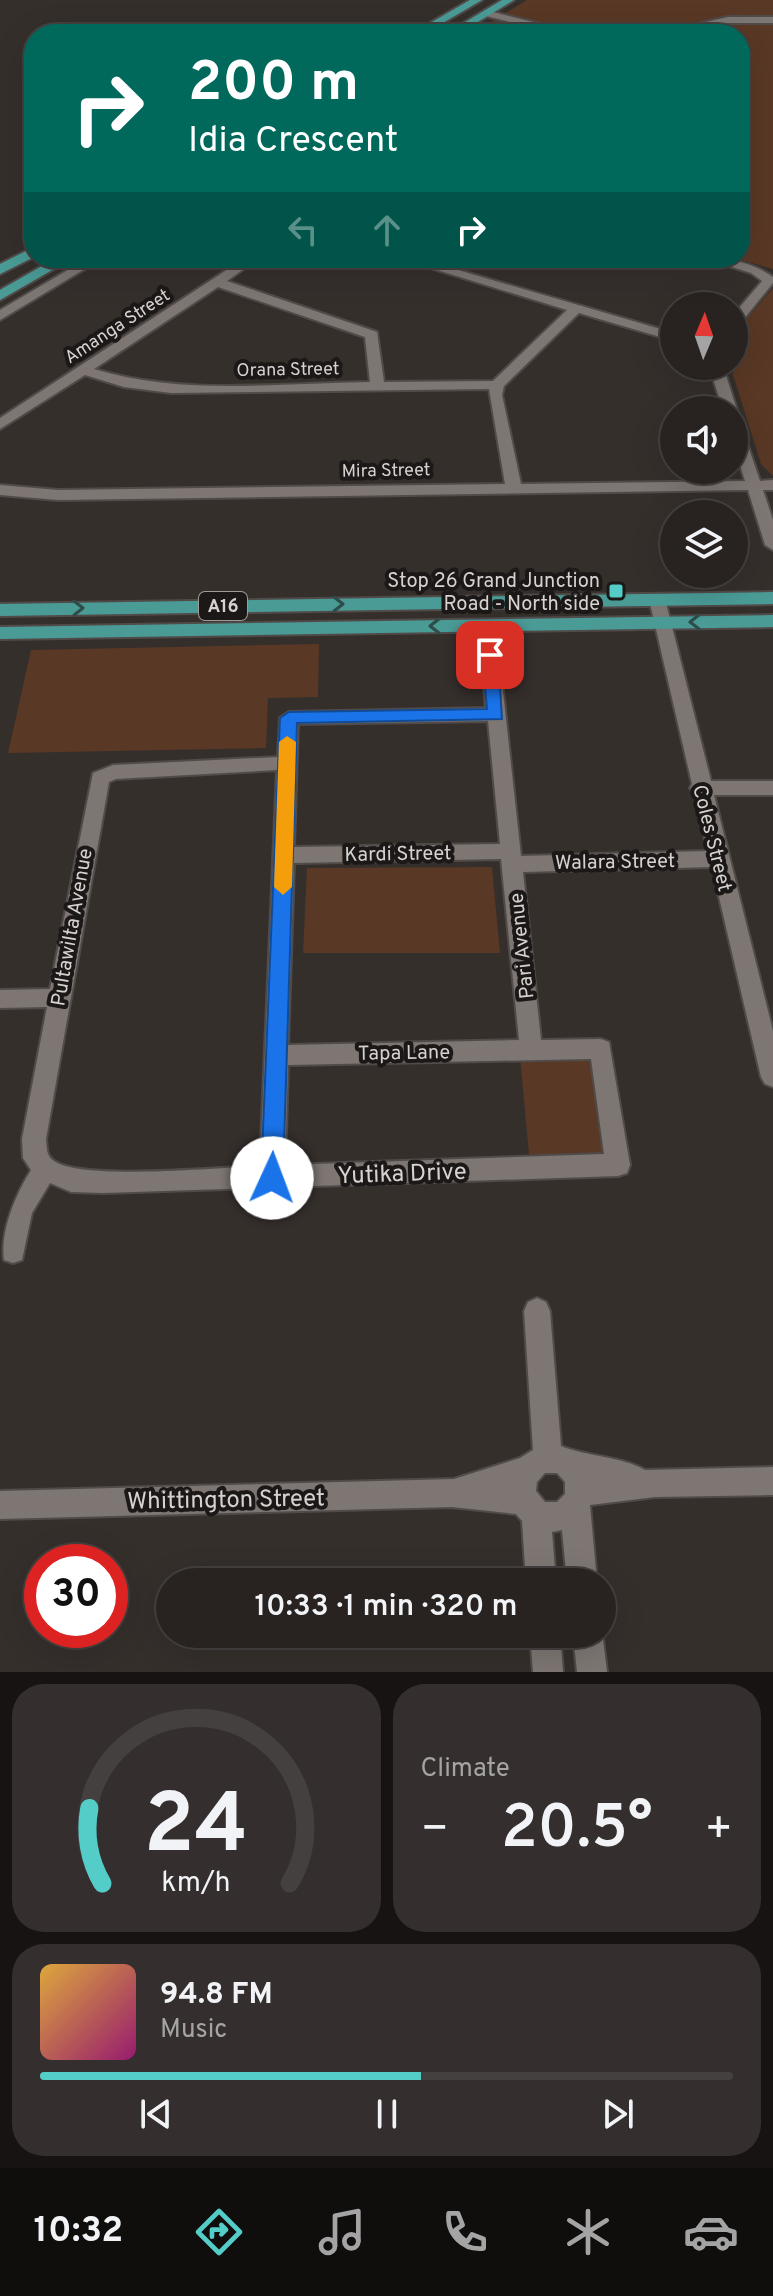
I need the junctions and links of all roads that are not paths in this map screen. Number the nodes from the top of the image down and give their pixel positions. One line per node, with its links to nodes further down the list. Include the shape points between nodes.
1 (477, 0): 5 (highway)
2 (485, 0): 4 (highway, via 479,8)
3 (509, 0): 4 (highway)
4 (485, 13): 5 (highway); 8 (highway); 9 (street)
5 (445, 18): 7 (highway)
6 (773, 20): 10 (street)
7 (434, 24)
8 (467, 24)
9 (529, 24)
10 (710, 24)
11 (24, 257): 17 (highway)
12 (49, 268): 19 (highway)
13 (80, 268): 22 (street)
14 (238, 268): 18 (street, Amanga Street)
15 (438, 268): 21 (street)
16 (747, 268): 20 (street, via 769,280)
17 (0, 270)
18 (217, 282): 24 (street, Amanga Street); 26 (street, via 372,335)
19 (0, 296)
20 (748, 305)
21 (576, 309): 23 (street); 25 (street)
22 (0, 316)
23 (660, 333)
24 (83, 370): 26 (street, Orana Street, via 124,383 171,389); 27 (street, Amanga Street)
25 (497, 385): 26 (street, Orana Street); 31 (street)
26 (377, 386)
27 (0, 425)
28 (748, 466): 29 (street)
29 (754, 485): 30 (street, Mira Street); 31 (street, Mira Street); 33 (street)
30 (773, 485)
31 (514, 488): 32 (street, Mira Street, via 58,495)
32 (0, 490)
33 (773, 545)
34 (773, 598): 35 (highway, A16)
35 (657, 599): 36 (highway, A16, one-way to 35); 38 (street, Coles Street)
36 (0, 610)
37 (773, 621): 38 (highway, A16, one-way to 38)
38 (663, 623): 39 (highway, A16, one-way to 39); 43 (street, Coles Street)
39 (0, 633)
40 (490, 655): 41 (street, Pari Avenue)
41 (496, 714): 42 (street, via 289,718); 46 (street, Pari Avenue)
42 (286, 763): 45 (street); 48 (street, Pultawilta Avenue, via 113,772 100,778)
43 (700, 788): 44 (street); 47 (street, Coles Street)
44 (773, 788)
45 (284, 855): 46 (street, Kardi Street); 51 (street)
46 (512, 857): 47 (street, Walara Street); 50 (street, Pari Avenue)
47 (718, 859): 52 (street, Coles Street)
48 (58, 998): 49 (street); 53 (street, Pultawilta Avenue, via 33,1151)
49 (0, 999)
50 (531, 1050): 51 (street, Tapa Lane); 54 (street, Yutika Drive, via 601,1049 618,1165)
51 (276, 1055): 54 (street)
52 (773, 1077)
53 (45, 1169): 54 (street, Yutika Drive, via 71,1181); 55 (street, via 20,1210)
54 (272, 1178)
55 (13, 1251)
56 (537, 1311): 57 (street)
57 (559, 1479): 58 (street, Whittington Street); 59 (street, Whittington Street); 61 (street, via 522,1485); 61 (street, Whittington Street, via 557,1519); 63 (street)
58 (773, 1481)
59 (452, 1493): 60 (street, Whittington Street); 61 (street, Whittington Street)
60 (0, 1505)
61 (531, 1508): 62 (street)
62 (539, 1568)
63 (579, 1568)
64 (546, 1648): 66 (street)
65 (589, 1648): 67 (street)
66 (548, 1672)
67 (592, 1672)

